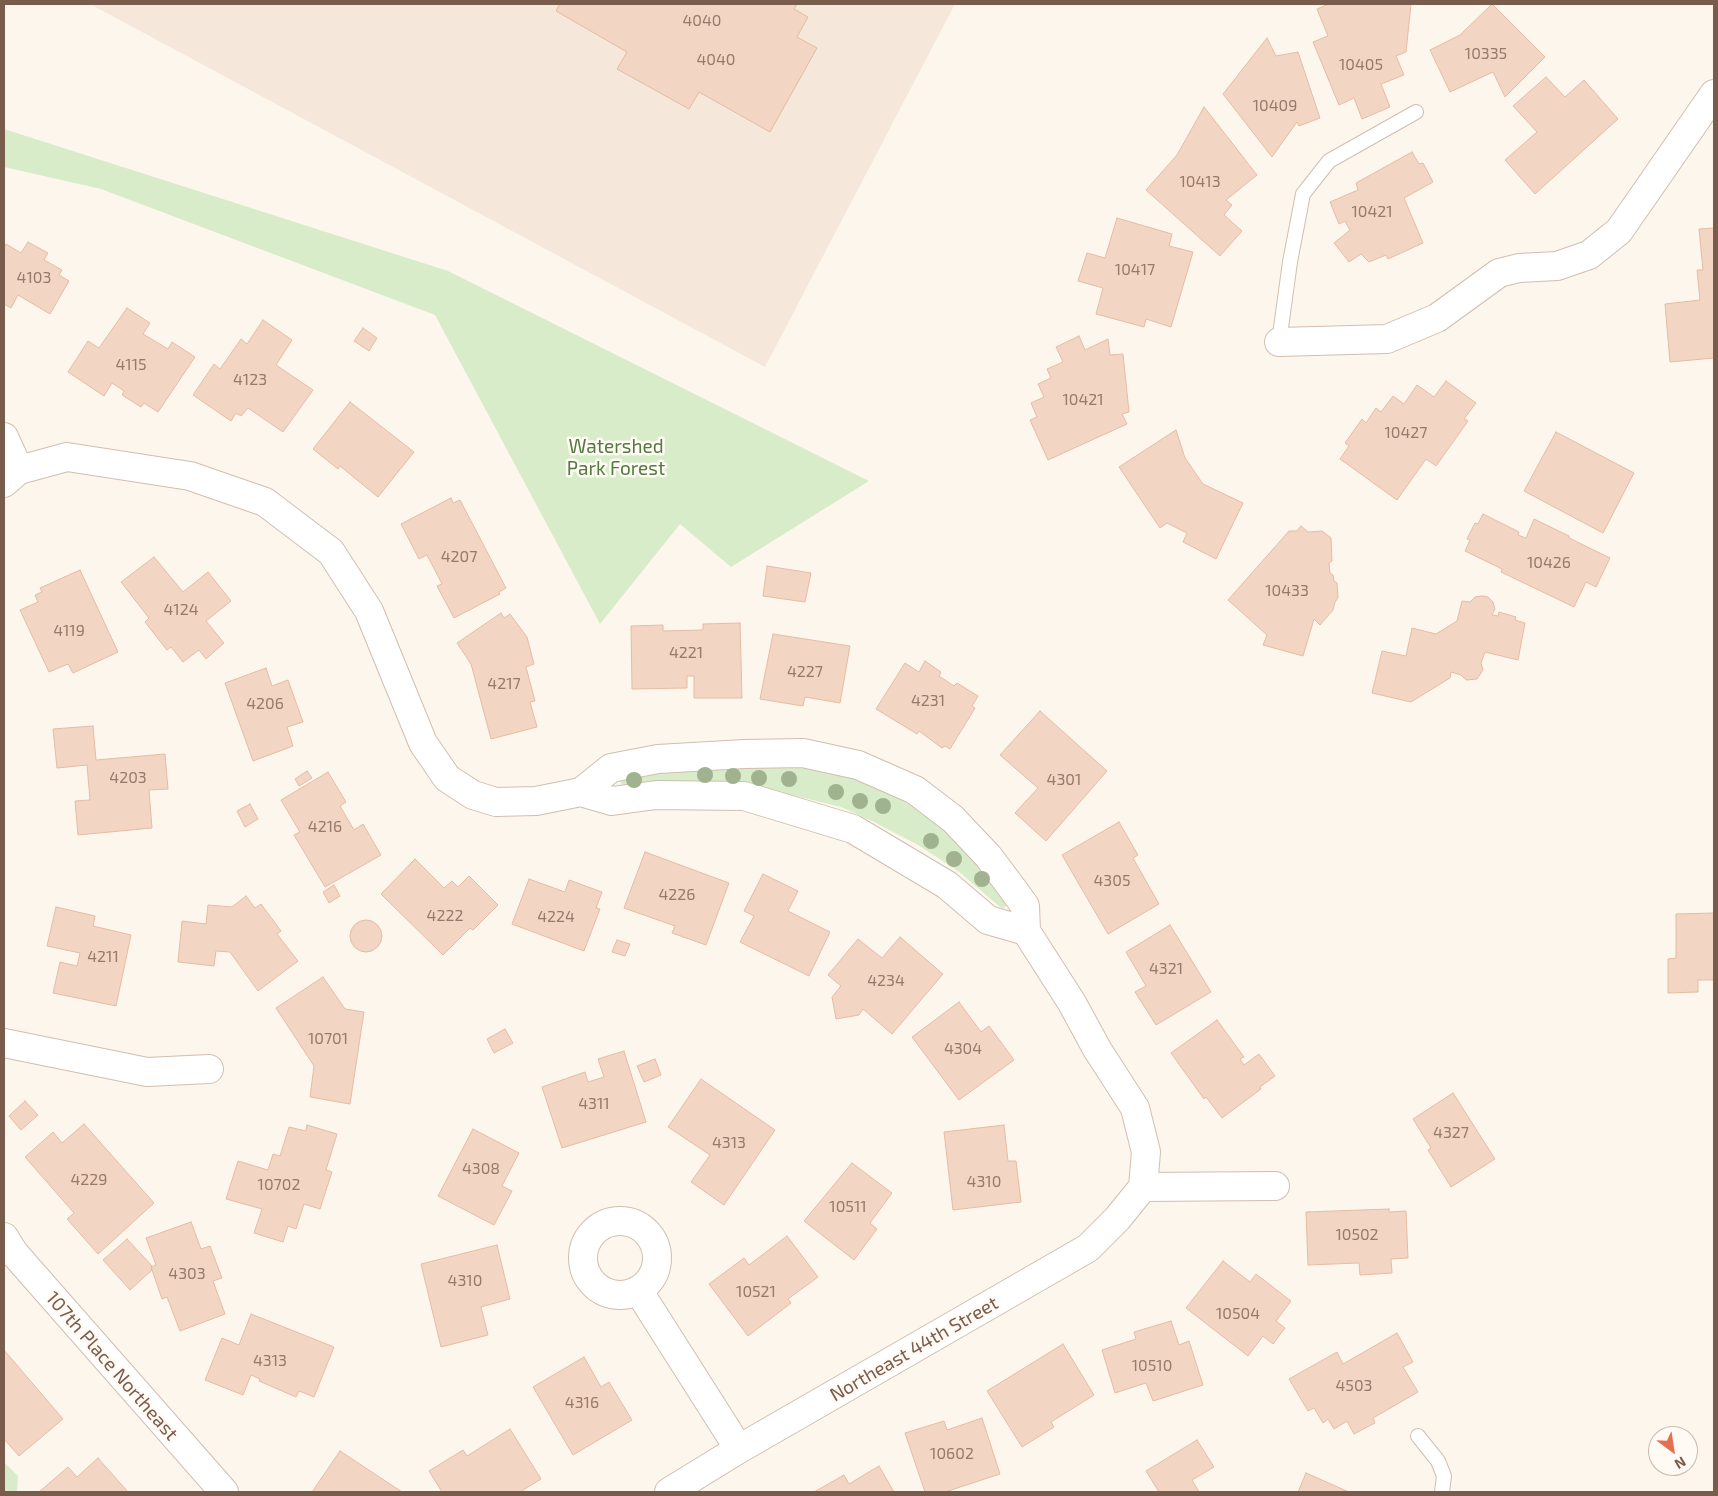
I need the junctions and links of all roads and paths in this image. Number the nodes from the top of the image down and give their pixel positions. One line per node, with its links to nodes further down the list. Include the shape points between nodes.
1 (1714, 94): 3 (street, via 1619,231 1590,255 1557,266 1518,268 1499,274 1438,318 1387,339)
2 (1416, 112): 3 (lane, via 1329,161 1304,194)
3 (1279, 342)
4 (4, 437): 5 (street)
5 (11, 476): 6 (street, via 67,457 190,476 265,502 331,552 369,611 423,743 447,778 473,796 496,802 536,801)
6 (581, 792): 7 (street, via 612,801 656,795 744,796 853,829 947,885 988,920); 7 (street, via 611,768 658,759 803,753 858,765 915,790 953,818 988,856 1025,906)
7 (1026, 931): 11 (street, via 1135,1108 1146,1152)
8 (4, 1043): 9 (street, via 148,1072)
9 (209, 1069)
10 (1275, 1186): 11 (street)
11 (1143, 1187): 15 (street, Northeast 44th Street, via 1088,1248)
12 (4, 1237): 16 (street, 107th Place Northeast, via 14,1253)
13 (638, 1290): 15 (street)
14 (1418, 1436): 18 (lane, via 1438,1461 1444,1476)
15 (739, 1450): 17 (street, Northeast 44th Street)
16 (224, 1492)
17 (669, 1492)
18 (1442, 1492)

